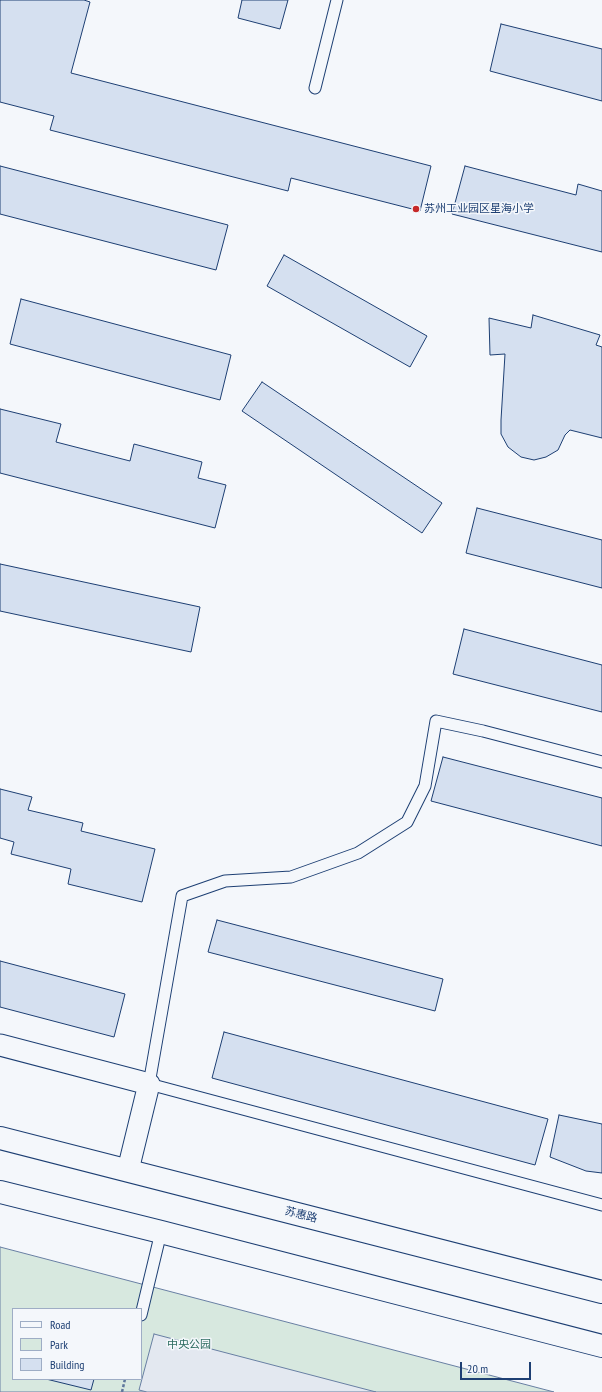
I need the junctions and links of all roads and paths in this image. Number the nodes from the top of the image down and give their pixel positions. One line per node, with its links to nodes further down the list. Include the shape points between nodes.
1 (337, 0): 2 (lane)
2 (316, 88)
3 (602, 762): 5 (lane, via 436,720 426,786 406,822 358,853 291,878 225,881 182,896)
4 (0, 1045): 5 (street)
5 (149, 1084): 7 (street); 9 (lane)
6 (0, 1138): 7 (main road, 苏惠路)
7 (128, 1170): 11 (main road, 苏惠路)
8 (0, 1192): 10 (main road)
9 (602, 1205)
10 (161, 1232): 12 (lane); 13 (main road)
11 (602, 1292)
12 (142, 1311)
13 (602, 1346)
14 (125, 1380): 15 (path)
15 (122, 1392)

